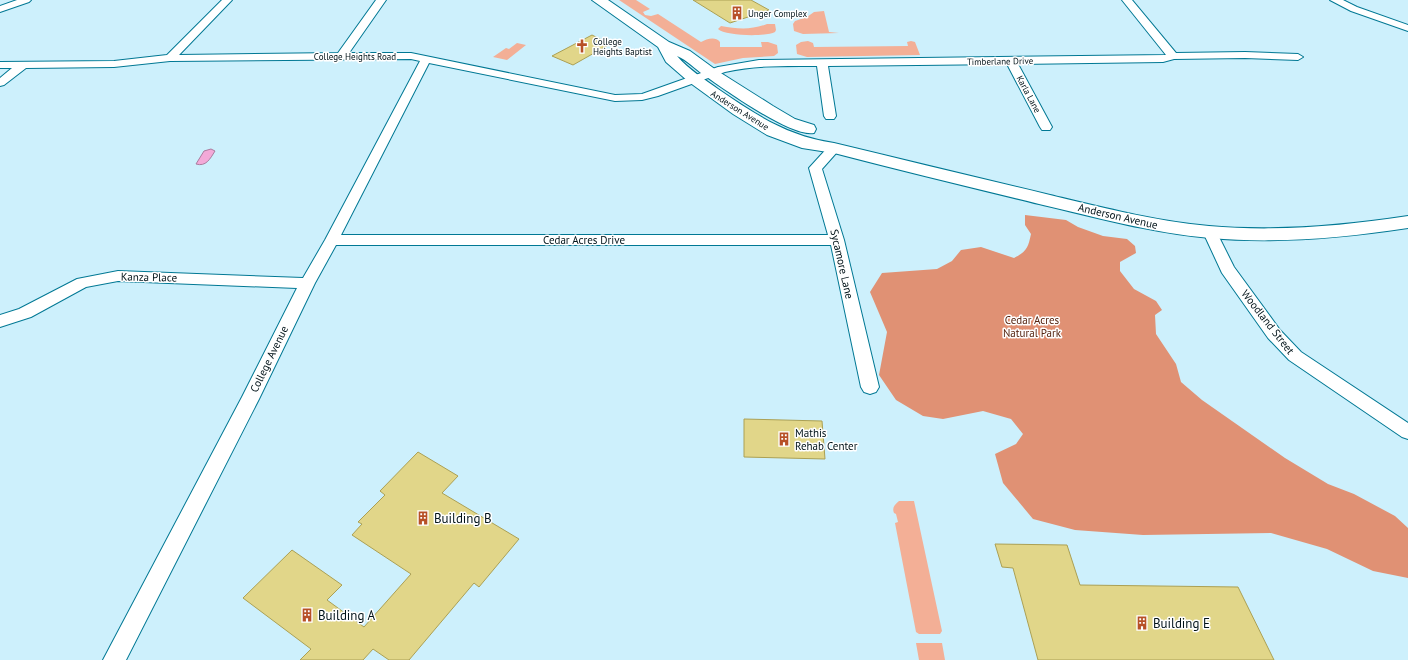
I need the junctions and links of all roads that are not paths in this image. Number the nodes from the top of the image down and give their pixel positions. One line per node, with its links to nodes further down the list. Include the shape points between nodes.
1 (26, 0): 7 (street)
2 (227, 0): 11 (street)
3 (381, 0): 9 (street)
4 (599, 0): 18 (main road, Anderson Avenue, via 664,45 671,59)
5 (1127, 0): 10 (street)
6 (1335, 0): 8 (street)
7 (0, 9)
8 (1408, 28)
9 (342, 55): 11 (street, College Heights Road); 13 (street, College Heights Road, via 411,56)
10 (1173, 56): 12 (street, Timberlane Drive, via 1246,55); 14 (street, Timberlane Drive, via 1163,59)
11 (170, 58): 17 (street, College Heights Road, via 114,64)
12 (1298, 58)
13 (426, 59): 18 (street, College Heights Road, via 614,98 642,97); 25 (street, College Avenue)
14 (1011, 61): 15 (street, Timberlane Drive); 21 (street, Karla Lane)
15 (822, 62): 18 (street, Timberlane Drive, via 759,63 736,66); 20 (street)
16 (0, 65): 17 (street, College Heights Road)
17 (22, 66): 19 (street)
18 (702, 76): 22 (main road, Anderson Avenue, via 726,103 773,131 808,144)
19 (0, 84)
20 (830, 116)
21 (1046, 127)
22 (834, 148): 24 (main road, Anderson Avenue, via 1127,219 1165,227); 26 (street, Sycamore Lane, via 815,168)
23 (1408, 222): 24 (main road, Anderson Avenue, via 1323,233 1271,235)
24 (1210, 232): 30 (street, Woodland Street, via 1227,269 1274,334 1295,356)
25 (332, 240): 26 (street, Cedar Acres Drive); 27 (street, College Avenue)
26 (837, 240): 29 (street, Sycamore Lane)
27 (307, 283): 28 (street, Kanza Place, via 118,276 82,283 25,313); 31 (street, College Avenue)
28 (0, 321)
29 (870, 388)
30 (1408, 432)
31 (114, 660)

